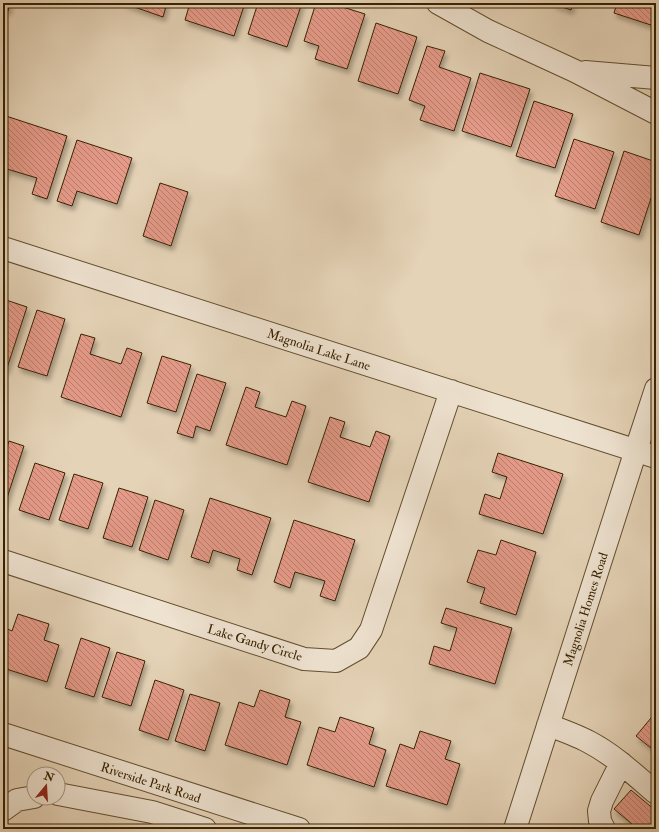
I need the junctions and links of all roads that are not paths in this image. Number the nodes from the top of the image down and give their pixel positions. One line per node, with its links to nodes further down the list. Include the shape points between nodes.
1 (438, 3): 2 (street, via 488,31)
2 (575, 72): 3 (street); 4 (street)
3 (656, 78)
4 (656, 113)
5 (3, 248): 7 (street, Magnolia Lake Lane)
6 (656, 389): 8 (street, Magnolia Homes Road)
7 (451, 391): 8 (street, Magnolia Lake Lane); 10 (street, Lake Gandy Circle, via 371,630 359,648 336,661 304,659)
8 (636, 450): 9 (street, Magnolia Lake Lane); 11 (street, Magnolia Homes Road)
9 (656, 457)
10 (3, 561)
11 (548, 725): 13 (street, via 590,742); 20 (street, Magnolia Homes Road)
12 (3, 734): 19 (street, Riverside Park Road)
13 (621, 763): 14 (street); 21 (street, via 599,811)
14 (656, 793)
15 (66, 796): 18 (street, via 152,812)
16 (26, 799): 17 (street, via 18,800)
17 (3, 810)
18 (205, 829)
19 (299, 829)
20 (515, 829)
21 (604, 829)

